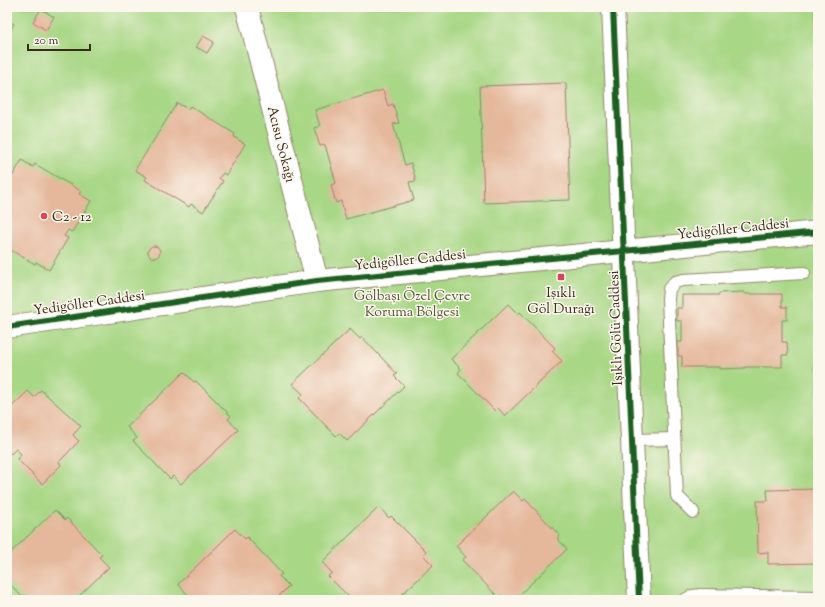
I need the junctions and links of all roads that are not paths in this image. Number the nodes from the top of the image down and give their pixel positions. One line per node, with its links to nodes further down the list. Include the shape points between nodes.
1 (247, 7): 6 (street, Acısu Sokağı)
2 (613, 7): 4 (street, Işıklı Gölü Caddesi)
3 (818, 232): 4 (street, Yedigöller Caddesi)
4 (624, 251): 6 (street, Yedigöller Caddesi); 9 (street, Işıklı Gölü Caddesi)
5 (804, 273): 8 (lane, via 674,282 669,289 668,299)
6 (317, 281): 7 (street, Yedigöller Caddesi)
7 (7, 327)
8 (674, 439): 9 (lane); 10 (lane, via 677,496)
9 (632, 440): 12 (street, Işıklı Gölü Caddesi)
10 (693, 512)
11 (818, 597): 13 (lane, via 701,595)
12 (639, 600)
13 (685, 600)

